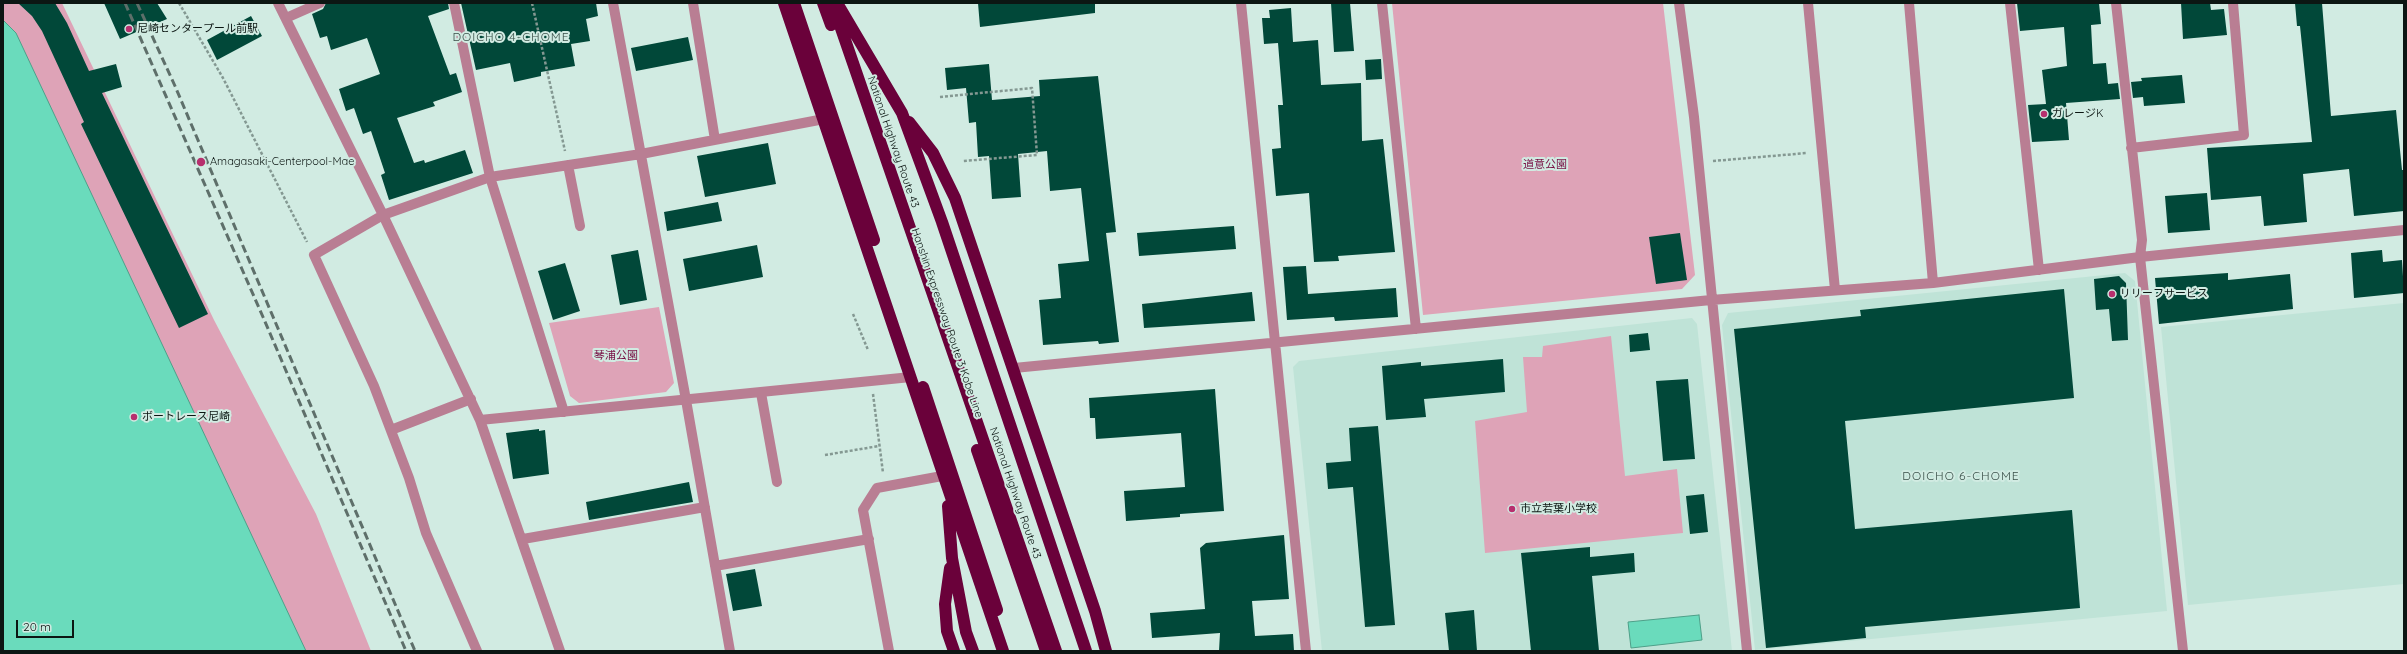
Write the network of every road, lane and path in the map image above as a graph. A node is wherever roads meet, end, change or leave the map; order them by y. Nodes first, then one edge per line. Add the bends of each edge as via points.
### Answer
1 (179, 3) edge
2 (278, 3) edge
3 (320, 3) edge
4 (454, 3) edge
5 (532, 3) edge
6 (613, 3) edge
7 (693, 3) edge
8 (784, 3) edge
9 (794, 3) edge
10 (824, 3) edge
11 (832, 3) edge
12 (837, 3) edge
13 (1241, 3) edge
14 (1382, 3) edge
15 (1679, 3) edge
16 (1808, 3) edge
17 (1910, 3) edge
18 (2010, 3) edge
19 (2116, 3) edge
20 (2233, 3) edge
21 (286, 18) junction
22 (940, 97) dead end
23 (902, 113) junction
24 (824, 119) junction
25 (715, 140) junction
26 (2131, 148) junction
27 (1822, 152) junction
28 (641, 154) junction
29 (963, 161) dead end
30 (1698, 162) junction
31 (568, 165) junction
32 (490, 177) junction
33 (383, 214) junction
34 (580, 226) dead end
35 (2404, 230) edge
36 (314, 255) junction
37 (2140, 257) junction
38 (2039, 270) junction
39 (1933, 283) junction
40 (1835, 290) junction
41 (1711, 300) junction
42 (853, 314) dead end
43 (1416, 329) junction
44 (1274, 343) junction
45 (868, 350) dead end
46 (1014, 368) junction
47 (911, 377) junction
48 (871, 382) junction
49 (761, 393) junction
50 (471, 399) junction
51 (686, 400) junction
52 (564, 412) junction
53 (480, 420) junction
54 (391, 430) junction
55 (879, 446) junction
56 (825, 455) dead end
57 (942, 476) junction
58 (777, 482) dead end
59 (884, 487) junction
60 (948, 491) junction
61 (705, 507) junction
62 (523, 539) junction
63 (869, 539) junction
64 (952, 558) junction
65 (715, 566) junction
66 (477, 651) edge
67 (560, 651) edge
68 (730, 651) edge
69 (889, 651) edge
70 (954, 651) edge
71 (972, 651) edge
72 (1003, 651) edge
73 (1011, 651) edge
74 (1046, 651) edge
75 (1056, 651) edge
76 (1086, 651) edge
77 (1106, 651) edge
78 (1306, 651) edge
79 (1747, 651) edge
80 (2183, 651) edge

1 - 36 path via 223,78
2 - 21 street
3 - 21 street
4 - 32 street
5 - 31 path
6 - 28 street
7 - 25 street
8 - 24 highway
9 - 73 highway
10 - 74 highway, Hanshin Expressway Route 3 Kobe Line
11 - 75 highway, National Highway Route 43
12 - 23 highway
13 - 44 street
14 - 43 street
15 - 30 street
16 - 27 street
17 - 39 street
18 - 38 street
19 - 26 street
20 - 26 street via 2244,135
21 - 33 street
22 - 29 path via 1032,88 1037,155
23 - 46 highway via 932,153 955,198
23 - 76 highway via 942,222
24 - 25 street
24 - 47 highway
25 - 28 street
26 - 37 street via 2142,240
27 - 30 path
27 - 40 street
28 - 31 street
28 - 51 street
30 - 41 street
31 - 32 street
31 - 34 street
32 - 33 street
32 - 52 street
33 - 36 street
33 - 50 street
35 - 37 street
36 - 54 street via 374,386
37 - 38 street
37 - 80 street
38 - 39 street
39 - 40 street
40 - 41 street
41 - 43 street
41 - 79 street
42 - 45 path
43 - 44 street
44 - 46 street
44 - 78 street
46 - 77 highway
47 - 48 street
47 - 57 highway
48 - 49 street
48 - 55 path
49 - 51 street
49 - 58 street
50 - 53 street
50 - 54 street
51 - 52 street
51 - 61 street
52 - 53 street
53 - 62 street
54 - 66 street via 426,533
55 - 56 path
55 - 59 path
57 - 59 street
57 - 60 highway
59 - 63 street via 877,488 863,510
60 - 64 highway
60 - 72 highway
61 - 62 street
61 - 65 street
62 - 67 street
63 - 65 street
63 - 69 street
64 - 70 highway via 945,604 947,631
64 - 71 highway
65 - 68 street

